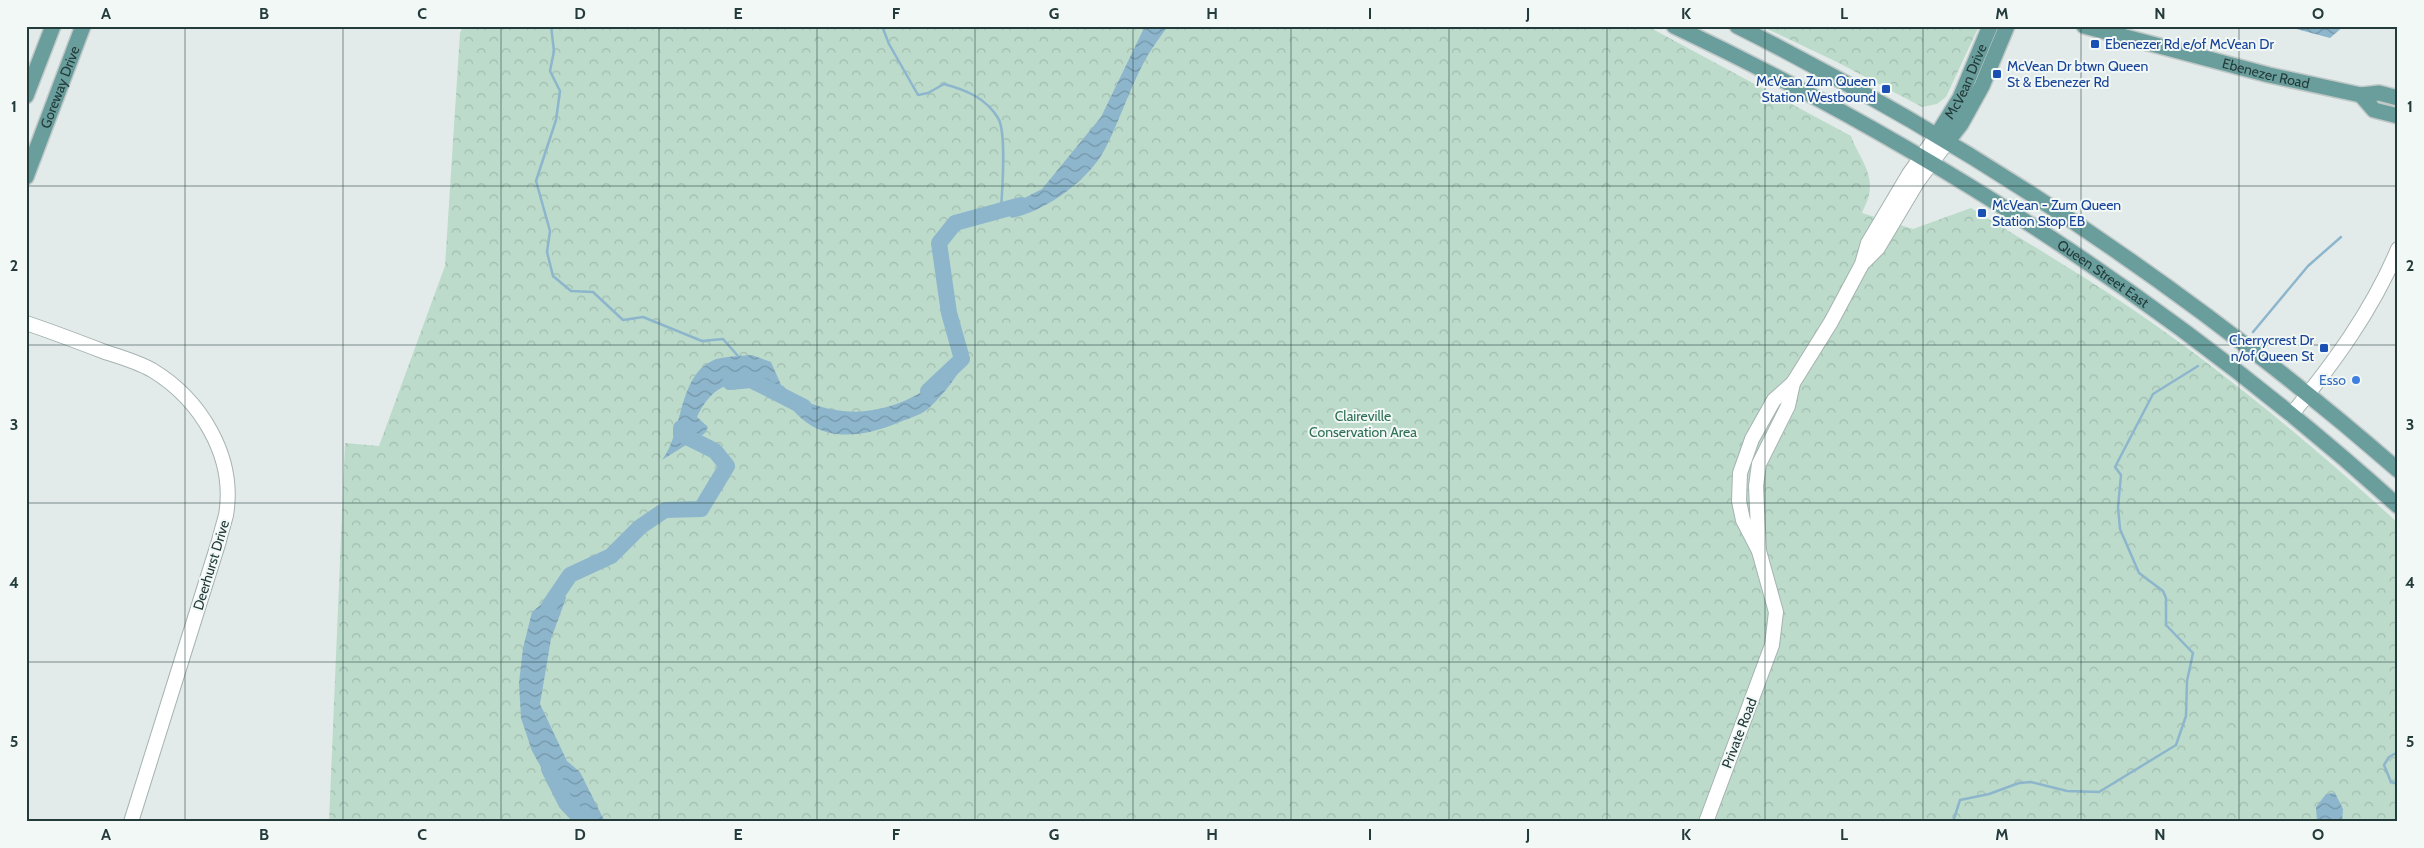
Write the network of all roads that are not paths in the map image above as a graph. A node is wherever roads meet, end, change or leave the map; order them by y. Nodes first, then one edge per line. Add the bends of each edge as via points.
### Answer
1 (53, 26) edge
2 (83, 26) edge
3 (1674, 26) edge
4 (1737, 26) edge
5 (1990, 26) edge
6 (2007, 26) edge
7 (2084, 26) edge
8 (2361, 95) junction
9 (26, 96) edge
10 (2398, 98) edge
11 (2398, 116) edge
12 (1942, 138) junction
13 (1926, 161) junction
14 (26, 177) edge
15 (2398, 249) edge
16 (26, 323) edge
17 (2308, 394) junction
18 (2291, 415) junction
19 (2398, 470) edge
20 (2398, 506) edge
21 (131, 822) edge
22 (1706, 822) edge

1 - 9 main road, Goreway Drive
2 - 14 main road, Goreway Drive
3 - 13 main road, Queen Street East via 1803,91
4 - 12 main road, Queen Street East
5 - 12 main road, McVean Drive
6 - 12 main road, McVean Drive via 1982,86 1961,124
7 - 8 main road, Ebenezer Road via 2269,75
8 - 10 main road, Ebenezer Road via 2379,93
8 - 11 main road, Ebenezer Road via 2374,110
12 - 13 street, Private Road
12 - 17 main road, Queen Street East via 2048,203 2155,277
13 - 18 main road, Queen Street East via 2121,287
13 - 22 street, Private Road via 1868,243 1862,264 1831,322 1793,383 1774,400 1752,439 1740,474 1739,501 1759,551 1776,612 1772,644
15 - 17 street via 2349,341
16 - 21 street, Deerhurst Drive via 126,359 167,381 190,401 209,428 220,453 227,485 226,514 219,541
17 - 18 street
17 - 19 main road
18 - 20 main road, Queen Street East

